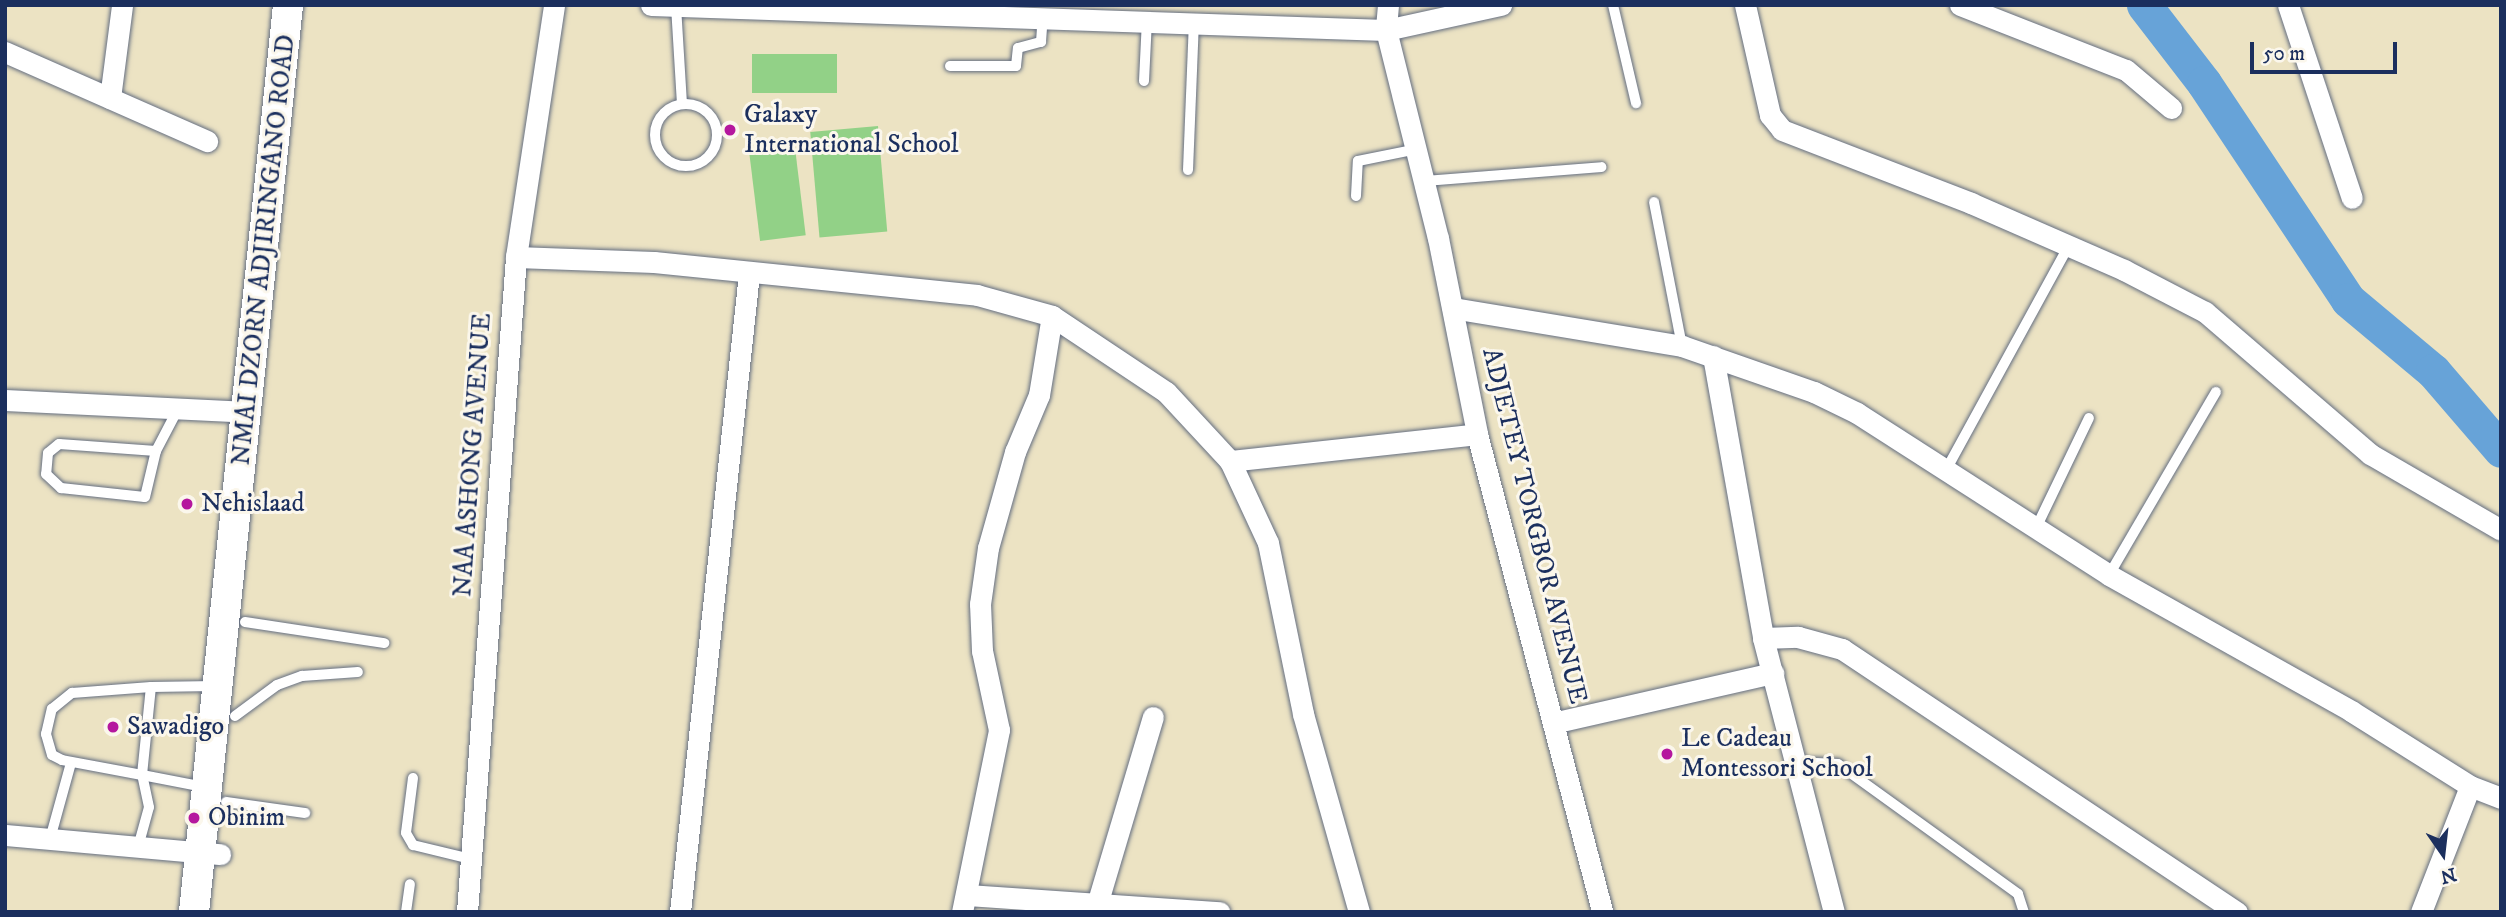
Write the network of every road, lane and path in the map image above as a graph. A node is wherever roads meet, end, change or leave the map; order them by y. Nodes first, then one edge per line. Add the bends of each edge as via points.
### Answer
1 (122, 5) edge
2 (288, 5) edge
3 (309, 5) edge
4 (554, 5) edge
5 (651, 5) edge
6 (1388, 5) edge
7 (1501, 5) edge
8 (1613, 5) edge
9 (1745, 5) edge
10 (1960, 5) edge
11 (2288, 5) edge
12 (676, 6) edge
13 (822, 8) edge
14 (1043, 10) edge
15 (1256, 15) edge
16 (1147, 20) junction
17 (1194, 22) junction
18 (1386, 30) junction
19 (5, 52) edge
20 (950, 66) dead end
21 (1144, 81) dead end
22 (110, 98) junction
23 (1636, 103) dead end
24 (682, 104) junction
25 (2171, 108) dead end
26 (207, 141) dead end
27 (1417, 149) junction
28 (1601, 167) dead end
29 (1188, 170) dead end
30 (1424, 181) junction
31 (1356, 196) dead end
32 (2352, 198) dead end
33 (1654, 202) dead end
34 (2069, 246) junction
35 (516, 257) junction
36 (749, 274) junction
37 (1454, 308) junction
38 (1052, 316) junction
39 (1682, 346) junction
40 (1713, 356) junction
41 (2216, 392) dead end
42 (5, 400) edge
43 (178, 409) junction
44 (248, 412) junction
45 (2089, 418) dead end
46 (1477, 434) junction
47 (156, 451) junction
48 (1230, 461) junction
49 (1946, 470) junction
50 (2036, 527) junction
51 (2501, 530) edge
52 (2109, 575) junction
53 (245, 622) junction
54 (1763, 638) junction
55 (384, 643) dead end
56 (358, 672) dead end
57 (1773, 673) junction
58 (218, 686) junction
59 (152, 688) junction
60 (235, 716) junction
61 (1153, 718) dead end
62 (1553, 723) junction
63 (1796, 762) junction
64 (71, 763) junction
65 (142, 775) junction
66 (414, 778) dead end
67 (2470, 786) junction
68 (216, 795) junction
69 (2501, 798) edge
70 (305, 813) dead end
71 (5, 835) edge
72 (50, 839) junction
73 (138, 846) junction
74 (210, 853) junction
75 (471, 859) junction
76 (410, 884) dead end
77 (1098, 901) junction
78 (965, 904) edge
79 (194, 912) edge
80 (214, 912) edge
81 (407, 912) edge
82 (467, 912) edge
83 (680, 912) edge
84 (1219, 912) edge
85 (1359, 912) edge
86 (1602, 912) edge
87 (1834, 912) edge
88 (2024, 912) edge
89 (2237, 912) edge
90 (2421, 912) edge

1 - 22 street
2 - 44 main road, NMAI DZORN ADJIRINGANO ROAD
3 - 53 main road, NMAI DZORN ADJIRINGANO ROAD
4 - 35 street, NAA ASHONG AVENUE
5 - 12 street
6 - 18 street, ADJETEY TORGBOR AVENUE
7 - 18 street
8 - 23 lane
9 - 34 street via 1774,124
10 - 25 street via 2126,70
11 - 32 street
12 - 13 street
12 - 24 lane
13 - 14 street
14 - 16 street
14 - 20 lane via 1041,42 1018,48 1016,66
15 - 17 street
15 - 18 street
16 - 17 street
16 - 21 lane
17 - 29 lane
18 - 27 street, ADJETEY TORGBOR AVENUE
19 - 22 street
22 - 26 street
24 - 24 lane via 664,112 655,139 672,163 691,166 708,157 718,130 701,107
27 - 30 street, ADJETEY TORGBOR AVENUE
27 - 31 lane via 1358,161
28 - 30 lane
30 - 37 street, ADJETEY TORGBOR AVENUE
33 - 39 lane
34 - 49 lane
34 - 51 street via 2205,312 2370,454
35 - 36 street via 654,262
35 - 75 street, NAA ASHONG AVENUE
36 - 38 street via 977,295
36 - 83 street
37 - 39 street
37 - 46 street, ADJETEY TORGBOR AVENUE
38 - 48 street via 1166,392
38 - 78 street via 1039,395 1016,452 985,570 980,604 982,651 999,730
39 - 40 street
40 - 49 street via 1814,392 1857,413
40 - 54 street
41 - 52 lane
42 - 43 street
43 - 44 street
43 - 47 lane
44 - 58 main road, NMAI DZORN ADJIRINGANO ROAD
45 - 50 lane
46 - 48 street
46 - 62 street, ADJETEY TORGBOR AVENUE
47 - 47 lane via 148,493 138,499 61,488 46,474 48,453 59,444
48 - 85 street via 1268,543 1303,714
49 - 50 street
50 - 52 street
52 - 67 street via 2351,711
53 - 55 lane
53 - 60 main road, NMAI DZORN ADJIRINGANO ROAD
54 - 57 street
54 - 89 street via 1798,637 1842,649
56 - 60 lane via 302,676 277,685
57 - 62 street
57 - 63 street
58 - 59 lane
58 - 68 main road, NMAI DZORN ADJIRINGANO ROAD
59 - 64 lane via 82,691 60,700 52,709 48,747 52,755
59 - 65 lane
60 - 68 main road, NMAI DZORN ADJIRINGANO ROAD
61 - 77 street
62 - 86 street, ADJETEY TORGBOR AVENUE
63 - 87 street
63 - 88 lane via 1838,764 2018,894
64 - 65 lane
64 - 72 lane
65 - 68 lane
65 - 73 lane via 149,807
66 - 75 lane via 406,833 413,845
67 - 69 street
67 - 90 street
68 - 70 lane
68 - 74 main road, NMAI DZORN ADJIRINGANO ROAD
71 - 72 street
72 - 73 street
73 - 74 street
74 - 79 main road, NMAI DZORN ADJIRINGANO ROAD
74 - 80 main road, NMAI DZORN ADJIRINGANO ROAD
75 - 82 street, NAA ASHONG AVENUE
76 - 81 lane
77 - 78 street
77 - 84 street

